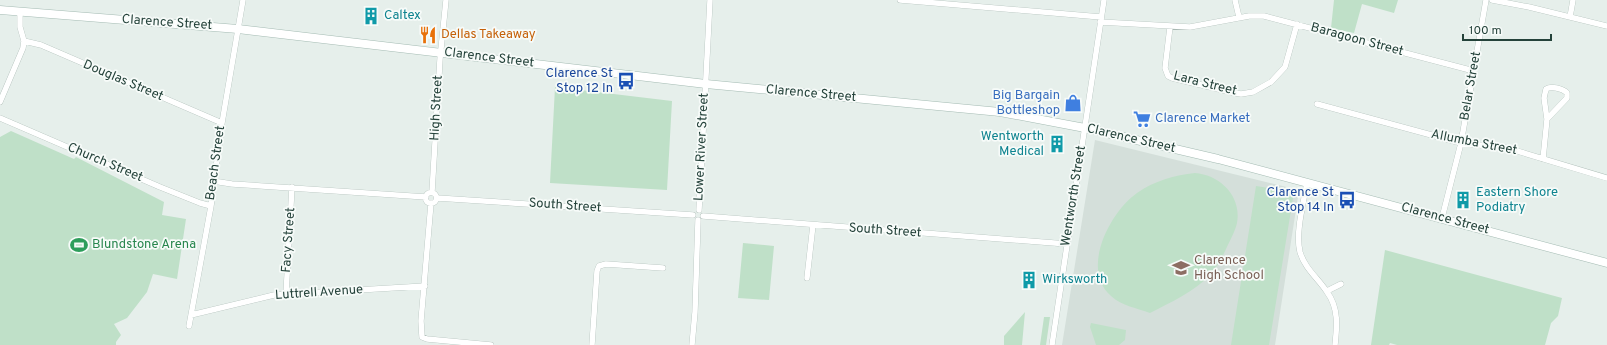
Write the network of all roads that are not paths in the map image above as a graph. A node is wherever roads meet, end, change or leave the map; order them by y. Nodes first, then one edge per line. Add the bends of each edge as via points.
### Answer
1 (244, 0) edge
2 (446, 0) edge
3 (710, 0) edge
4 (900, 0) edge
5 (1104, 0) edge
6 (1235, 0) edge
7 (1486, 0) edge
8 (1492, 0) edge
9 (1573, 0) edge
10 (0, 10) edge
11 (20, 12) junction
12 (1570, 17) junction
13 (1239, 18) junction
14 (1101, 20) junction
15 (1297, 24) junction
16 (1607, 26) edge
17 (1170, 27) junction
18 (238, 29) junction
19 (24, 41) junction
20 (441, 52) junction
21 (1474, 71) junction
22 (706, 84) junction
23 (0, 102) edge
24 (1317, 104) dead end
25 (0, 118) edge
26 (1547, 119) junction
27 (222, 123) junction
28 (1085, 128) junction
29 (1461, 143) junction
30 (1543, 159) junction
31 (1607, 178) edge
32 (213, 181) junction
33 (1307, 182) junction
34 (292, 187) junction
35 (432, 192) junction
36 (426, 197) junction
37 (437, 198) junction
38 (431, 203) junction
39 (211, 206) junction
40 (699, 210) junction
41 (693, 214) junction
42 (703, 216) junction
43 (1442, 218) junction
44 (698, 220) junction
45 (813, 225) junction
46 (1067, 244) junction
47 (1607, 262) edge
48 (663, 268) dead end
49 (807, 278) dead end
50 (1341, 284) dead end
51 (425, 286) junction
52 (1327, 291) junction
53 (286, 294) junction
54 (191, 316) junction
55 (189, 326) dead end
56 (491, 345) edge
57 (592, 345) edge
58 (692, 345) edge
59 (1052, 345) edge
60 (1335, 345) edge

1 - 18 street, Beach Street
2 - 20 street, High Street
3 - 22 street, Lower River Street
4 - 14 street, Baragoon Street
5 - 14 street, Wentworth Street
6 - 13 street
7 - 21 street, Belar Street
8 - 12 street
9 - 12 street
10 - 11 main road, Clarence Street
11 - 18 main road, Clarence Street
11 - 19 street via 20,27
12 - 16 street
13 - 15 street, Baragoon Street via 1264,16
13 - 17 street, Baragoon Street via 1197,26
14 - 17 street, Baragoon Street
14 - 28 street, Wentworth Street
15 - 17 street, Lara Street via 1285,68 1262,88 1241,94 1168,76 1165,68
15 - 21 street, Baragoon Street
18 - 20 main road, Clarence Street
18 - 27 street, Beach Street
19 - 23 street via 21,55
19 - 27 street, Douglas Street via 41,45
20 - 22 main road, Clarence Street
20 - 35 street, High Street
21 - 29 street, Belar Street
22 - 28 main road, Clarence Street via 976,109
22 - 40 street, Lower River Street
24 - 29 street, Allumba Street
25 - 39 street, Church Street
26 - 26 street via 1544,98 1546,89 1551,87 1565,91 1566,98
26 - 30 street
27 - 32 street, Beach Street
28 - 33 main road, Clarence Street
28 - 46 street, Wentworth Street
29 - 30 street, Allumba Street via 1508,148
29 - 43 street, Belar Street
30 - 31 street, Allumba Street
32 - 34 street
32 - 39 street, Beach Street
33 - 43 main road, Clarence Street
33 - 52 street via 1299,232 1300,250 1308,269
34 - 36 street
34 - 53 street, Facy Street
35 - 36 street
35 - 37 street
36 - 38 street
37 - 38 street
37 - 41 street, South Street
38 - 51 street
39 - 54 street, Beach Street
40 - 41 street
40 - 42 street
41 - 44 street
42 - 44 street
42 - 45 street, South Street
43 - 47 main road, Clarence Street
44 - 58 street, Lower River Street
45 - 46 street, South Street
45 - 49 street
46 - 59 street, Wentworth Street
48 - 57 street via 606,264 599,266
50 - 52 street
51 - 53 street, Luttrell Avenue
51 - 56 street via 420,331 423,338
52 - 60 street via 1335,310
53 - 54 street, Luttrell Avenue
54 - 55 street, Beach Street

